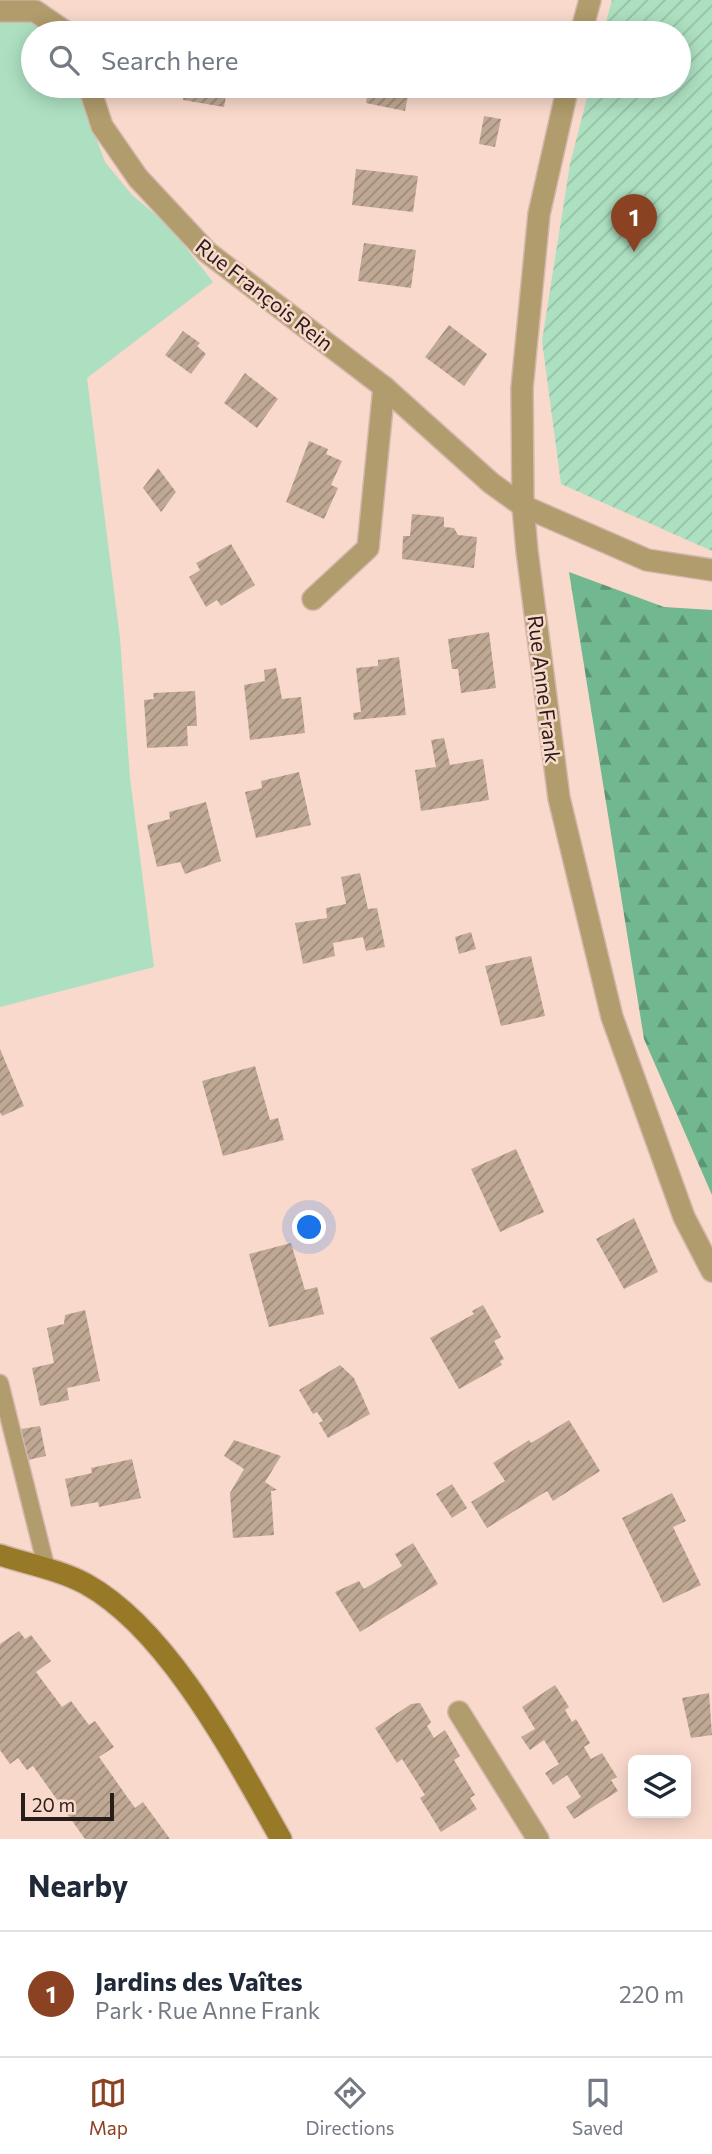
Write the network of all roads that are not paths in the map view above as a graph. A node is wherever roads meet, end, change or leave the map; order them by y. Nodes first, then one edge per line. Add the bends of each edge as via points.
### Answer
1 (590, 0) edge
2 (0, 11) edge
3 (50, 21) edge
4 (584, 21) edge
5 (93, 98) edge
6 (565, 98) edge
7 (384, 387) junction
8 (523, 506) junction
9 (712, 570) edge
10 (313, 599) dead end
11 (712, 1272) edge
12 (0, 1383) edge
13 (0, 1555) edge
14 (47, 1570) junction
15 (459, 1712) dead end
16 (281, 1839) edge
17 (538, 1839) edge

1 - 4 street
2 - 3 street via 35,11
5 - 7 street, Rue François Rein via 103,126 138,178 206,253
6 - 8 street, Rue Anne Frank via 539,214 522,388
7 - 8 street, Rue François Rein
7 - 10 street via 368,548
8 - 9 street, Rue François Rein via 647,559
8 - 11 street, Rue Anne Frank via 559,798 612,1017 684,1217
12 - 14 lane
13 - 14 street
14 - 16 street via 85,1584 123,1611 163,1654 223,1738
15 - 17 street

